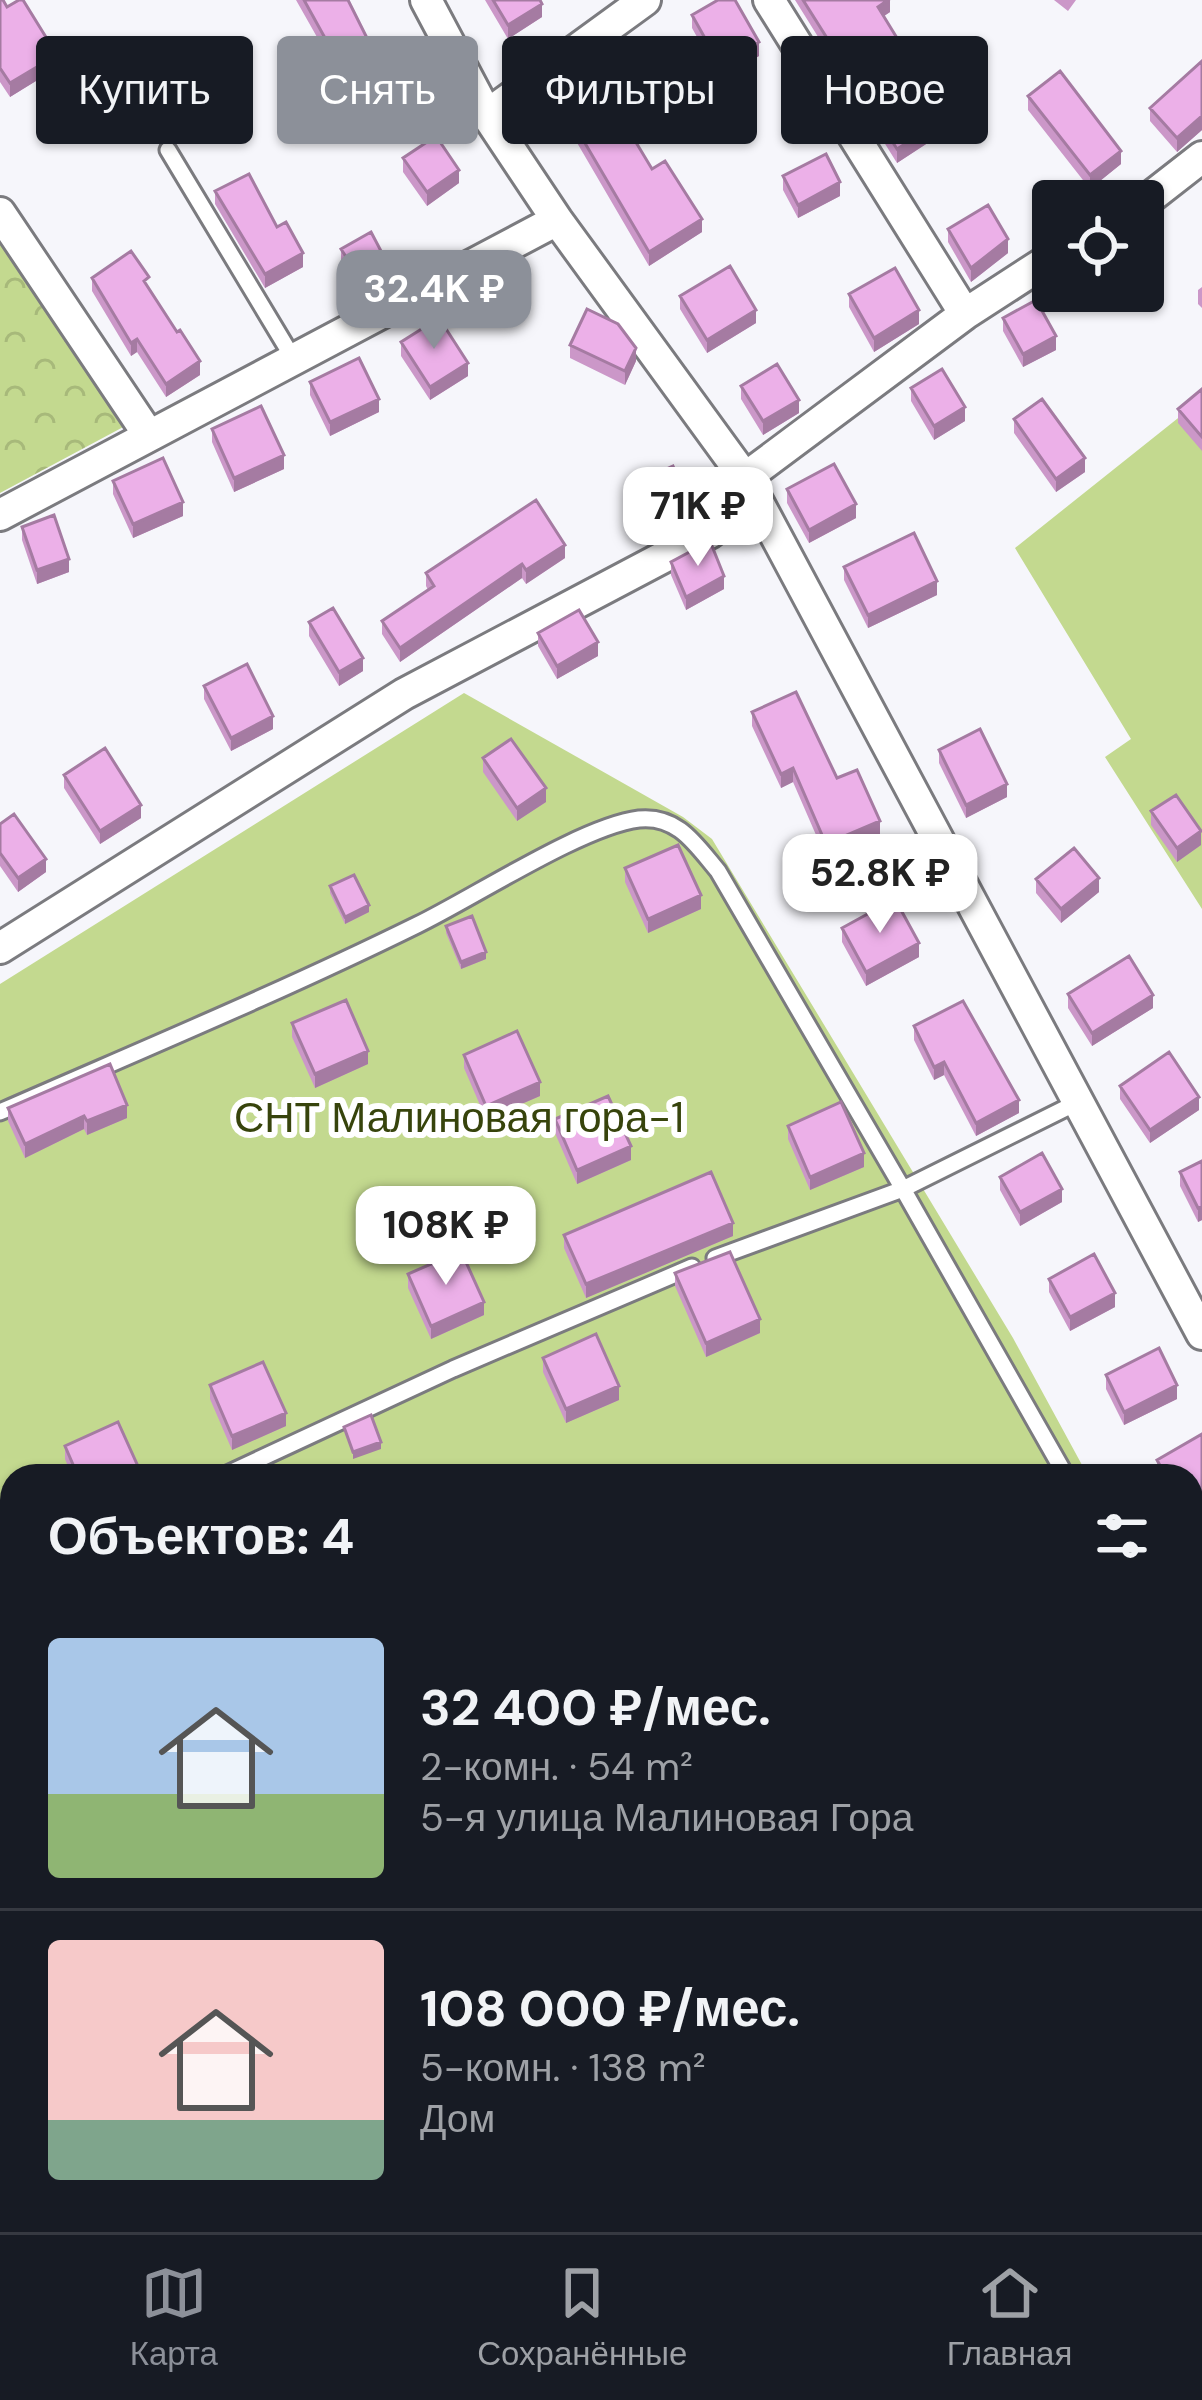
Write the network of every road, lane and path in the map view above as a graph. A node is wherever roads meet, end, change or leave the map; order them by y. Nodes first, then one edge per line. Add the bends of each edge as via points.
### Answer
1 (426, 0) edge
2 (645, 0) edge
3 (769, 0) edge
4 (487, 115) junction
5 (168, 150) dead end
6 (1202, 157) edge
7 (1164, 187) edge
8 (0, 213) edge
9 (557, 220) junction
10 (1032, 270) edge
11 (964, 314) junction
12 (293, 358) junction
13 (148, 434) junction
14 (745, 478) junction
15 (0, 514) edge
16 (0, 948) edge
17 (1078, 1102) junction
18 (0, 1112) edge
19 (904, 1189) junction
20 (1202, 1334) edge
21 (249, 1464) edge
22 (1059, 1464) edge

1 - 4 street
2 - 4 street
3 - 11 street
4 - 9 street
5 - 12 lane
6 - 7 street
8 - 13 street
9 - 12 street
9 - 14 street
10 - 11 street
11 - 14 street
12 - 13 street
13 - 15 street
14 - 16 street via 711,532 404,694
14 - 17 street
17 - 19 lane
17 - 20 street
18 - 19 lane via 416,926 583,838 639,819 672,823 718,871
19 - 21 lane via 685,1269
19 - 22 lane

